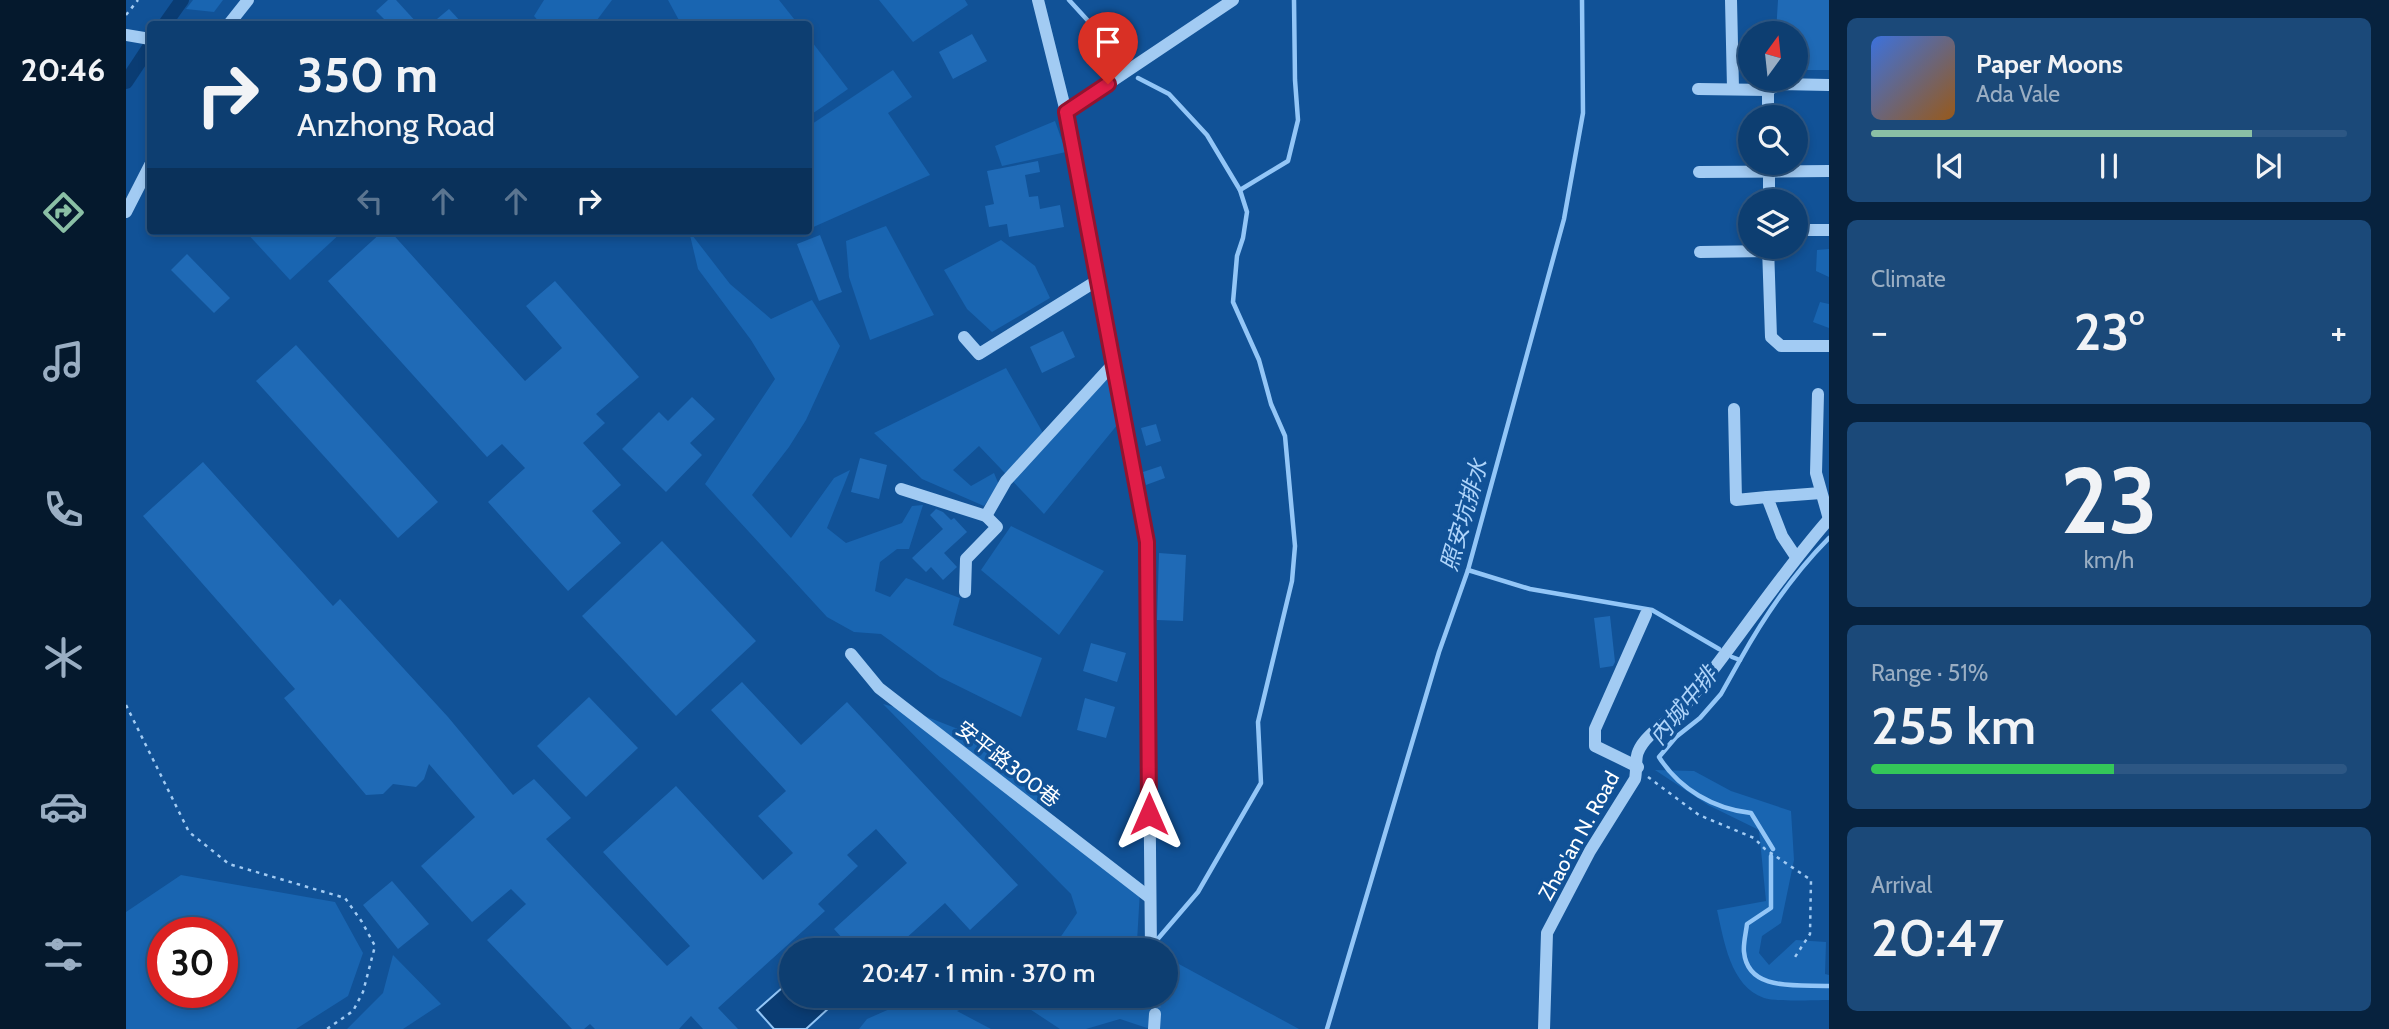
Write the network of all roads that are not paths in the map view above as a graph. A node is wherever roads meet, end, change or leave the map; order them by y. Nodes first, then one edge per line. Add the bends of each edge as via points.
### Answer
1 (248, 0) edge
2 (1038, 0) edge
3 (1233, 0) edge
4 (1731, 0) edge
5 (231, 21) edge
6 (126, 35) edge
7 (147, 38) edge
8 (1808, 85) edge
9 (1829, 85) edge
10 (1733, 88) junction
11 (1738, 88) edge
12 (1698, 89) dead end
13 (1066, 112) junction
14 (1738, 169) edge
15 (1808, 170) edge
16 (147, 171) edge
17 (1829, 171) edge
18 (1699, 172) dead end
19 (126, 212) edge
20 (1808, 230) edge
21 (1829, 230) edge
22 (1738, 250) edge
23 (1700, 252) dead end
24 (1768, 259) edge
25 (1098, 280) junction
26 (964, 337) dead end
27 (1829, 346) edge
28 (1114, 363) junction
29 (1818, 394) dead end
30 (1734, 409) dead end
31 (901, 488) dead end
32 (1821, 493) junction
33 (1767, 497) junction
34 (986, 516) junction
35 (1829, 519) edge
36 (1796, 557) junction
37 (965, 592) dead end
38 (1646, 614) dead end
39 (851, 654) dead end
40 (1638, 767) junction
41 (1149, 897) junction
42 (1151, 938) edge
43 (1155, 1014) tunnel mouth
44 (1154, 1029) edge
45 (1544, 1029) edge

1 - 5 street
2 - 13 street
3 - 13 street
4 - 10 street
6 - 7 street
8 - 9 street
10 - 11 street
10 - 12 street
13 - 25 street
14 - 18 street
15 - 17 street
16 - 19 street
20 - 21 street
22 - 23 street
24 - 27 street via 1771,337 1781,346
25 - 26 street via 979,354
25 - 28 street
28 - 34 street via 1006,481
28 - 41 street via 1147,542
29 - 32 street via 1816,473
30 - 33 street via 1736,500
31 - 34 street
32 - 33 street
32 - 35 street
33 - 36 street
34 - 37 street via 997,527 965,559
35 - 36 street, Zhao'an N. Road
36 - 40 street, Zhao'an N. Road via 1684,706 1649,736 1637,754
38 - 40 street via 1595,729 1595,746
39 - 41 street, 安平路300巷 via 879,688
40 - 45 street, Zhao'an N. Road via 1547,933
41 - 42 street
43 - 44 street

